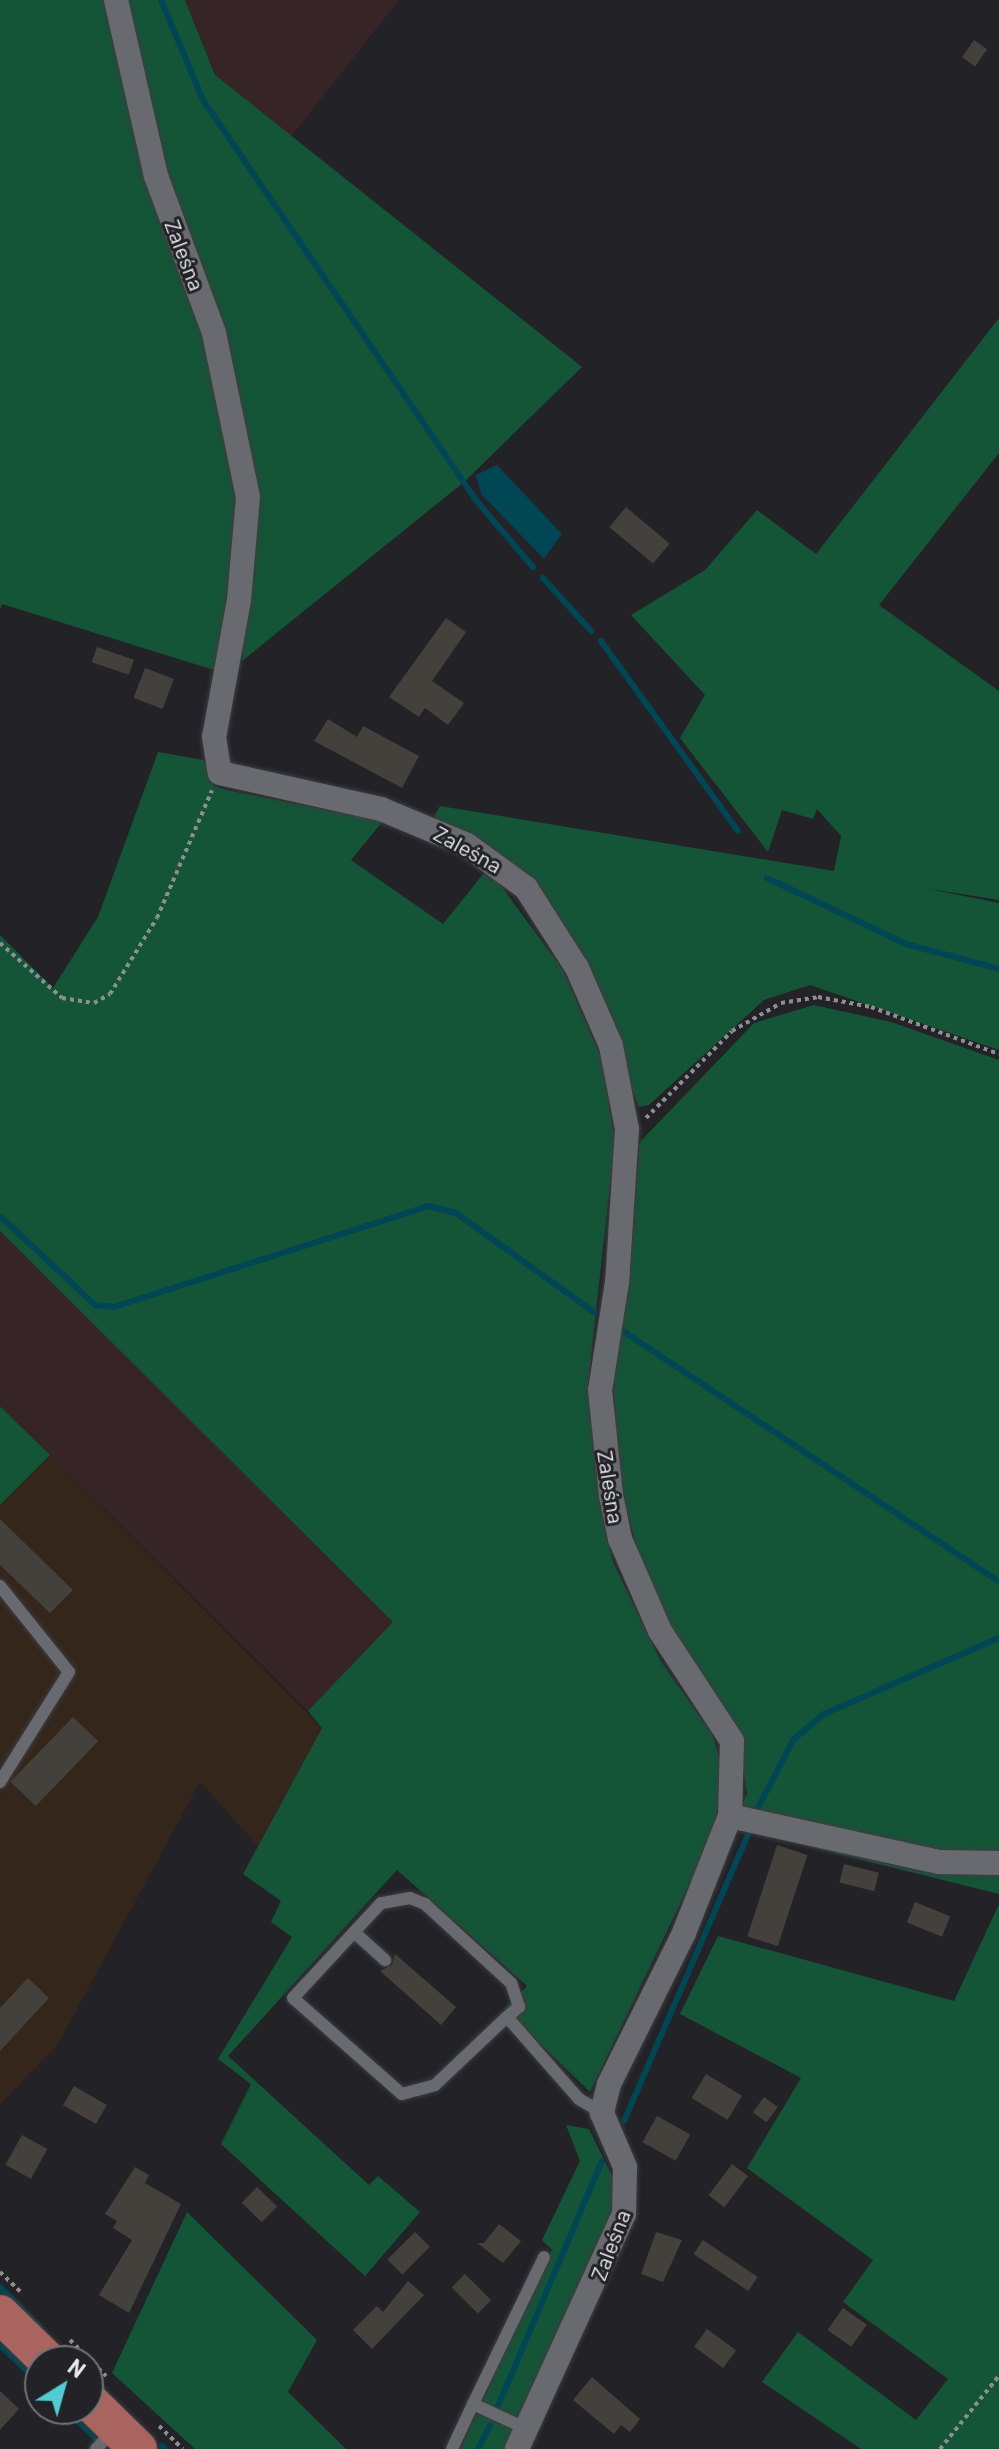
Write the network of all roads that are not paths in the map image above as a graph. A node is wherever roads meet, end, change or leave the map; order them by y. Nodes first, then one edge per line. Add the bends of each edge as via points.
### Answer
1 (116, 0) edge
2 (0, 1586) edge
3 (0, 1782) edge
4 (730, 1816) junction
5 (999, 1863) edge
6 (354, 1932) junction
7 (385, 1960) dead end
8 (507, 2017) junction
9 (602, 2113) junction
10 (544, 2257) dead end
11 (16, 2308) edge
12 (54, 2345) edge
13 (104, 2397) edge
14 (473, 2404) junction
15 (125, 2436) edge
16 (522, 2439) edge
17 (452, 2449) edge

1 - 4 street, Zaleśna via 156,176 218,345 248,497 239,600 214,737 220,773 381,809 502,866 526,888 577,968 611,1046 627,1129 617,1282 600,1390 611,1495 620,1539 660,1631 732,1741
2 - 3 lane via 69,1672
4 - 5 street via 939,1862
4 - 9 street, Zaleśna via 684,1933 609,2084
6 - 7 lane
6 - 8 lane via 381,1903 410,1898 425,1904 511,1983 519,2007
6 - 8 lane via 293,1998 402,2094 435,2085
8 - 9 lane via 579,2099
9 - 16 street, Zaleśna via 625,2167 624,2214
10 - 14 lane
11 - 12 main road
13 - 15 main road
14 - 16 lane
14 - 17 lane

